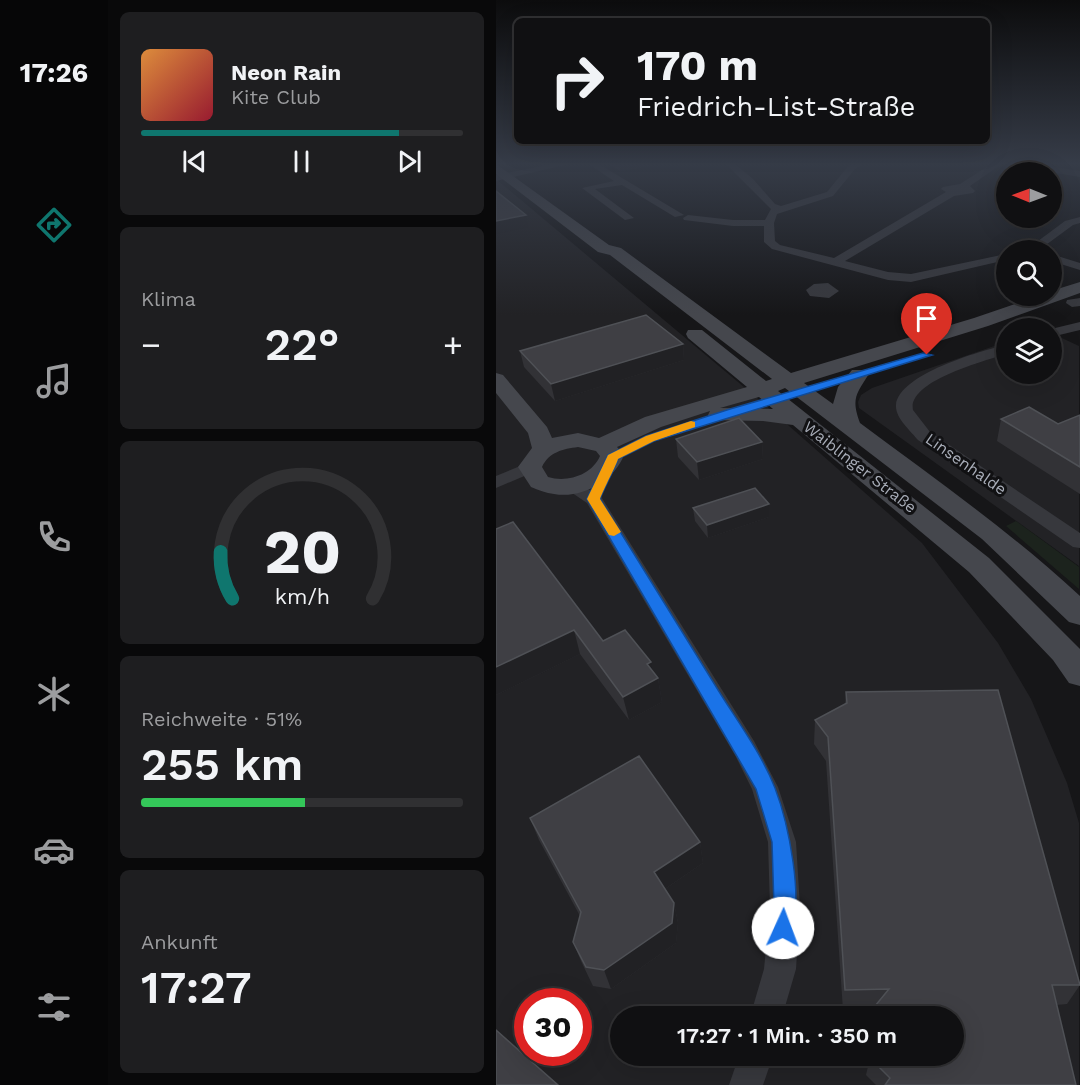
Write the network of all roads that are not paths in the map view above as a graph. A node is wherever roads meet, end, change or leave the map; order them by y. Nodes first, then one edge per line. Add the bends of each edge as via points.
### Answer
1 (554, 214) edge
2 (623, 214) edge
3 (678, 214) edge
4 (772, 214) edge
5 (925, 214) edge
6 (629, 218) dead end
7 (1080, 220) edge
8 (769, 223) junction
9 (1046, 240) edge
10 (604, 249) junction
11 (996, 259) edge
12 (1062, 261) edge
13 (842, 264) junction
14 (1080, 267) edge
15 (822, 286) dead end
16 (1078, 297) edge
17 (1034, 318) edge
18 (1080, 326) edge
19 (1062, 330) edge
20 (996, 334) edge
21 (996, 353) edge
22 (767, 366) junction
23 (834, 368) junction
24 (859, 374) junction
25 (496, 379) edge
26 (781, 390) junction
27 (719, 415) junction
28 (800, 420) junction
29 (850, 428) junction
30 (538, 457) junction
31 (606, 458) junction
32 (499, 482) edge
33 (571, 486) junction
34 (594, 499) junction
35 (1080, 542) edge
36 (1080, 614) edge
37 (1080, 674) edge
38 (769, 1006) edge
39 (752, 1066) edge
40 (745, 1085) edge

1 - 10 main road, Waiblinger Straße
2 - 6 street
3 - 8 street via 724,222
4 - 8 street
5 - 13 street via 898,234 875,239
7 - 9 street
8 - 13 street via 770,242 776,247
10 - 22 main road, Waiblinger Straße via 615,251
10 - 26 main road, Waiblinger Straße via 612,263
11 - 13 street via 911,278
12 - 14 street
13 - 15 street
16 - 17 main road
16 - 23 main road via 988,320
18 - 19 street
20 - 24 main road
21 - 35 street, Linsenhalde via 923,380 909,390 904,405 909,419 924,436
22 - 23 main road via 793,370
22 - 26 main road, Waiblinger Straße
23 - 26 main road
24 - 26 main road
24 - 29 main road via 844,395
25 - 30 main road
26 - 27 main road
26 - 28 main road, Waiblinger Straße
26 - 29 main road, Waiblinger Straße
26 - 31 main road via 654,422
27 - 28 main road via 763,414
27 - 31 main road via 650,438
28 - 37 main road, Waiblinger Straße via 979,565 1064,652
29 - 36 main road, Waiblinger Straße via 991,533
30 - 31 main road via 563,442 578,440
30 - 32 street
30 - 33 main road via 556,486
31 - 33 main road via 592,480
31 - 34 street
33 - 34 street
34 - 38 street via 765,787 782,842 785,907 780,969
39 - 40 street

